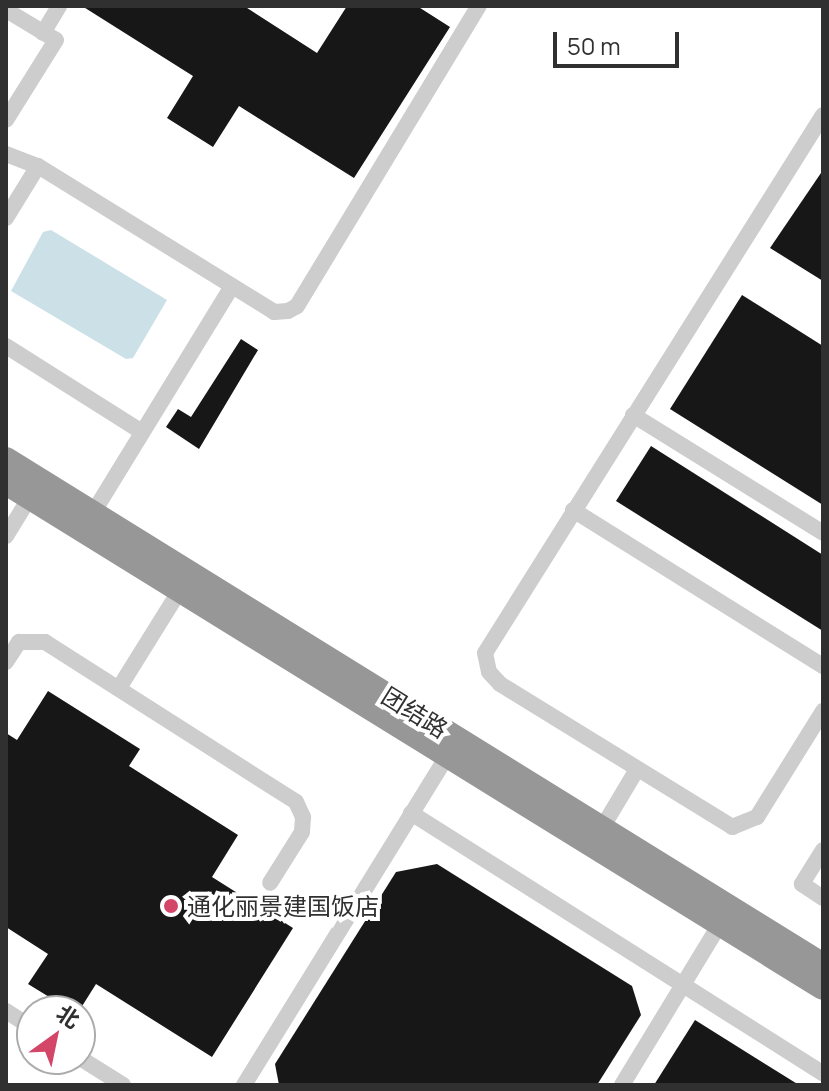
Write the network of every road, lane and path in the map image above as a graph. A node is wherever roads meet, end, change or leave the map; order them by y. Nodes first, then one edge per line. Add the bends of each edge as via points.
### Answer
1 (59, 6) edge
2 (479, 6) edge
3 (6, 10) edge
4 (43, 33) junction
5 (823, 115) edge
6 (6, 120) edge
7 (6, 154) edge
8 (38, 166) junction
9 (6, 218) edge
10 (232, 286) junction
11 (6, 346) edge
12 (633, 415) junction
13 (142, 432) junction
14 (6, 459) edge
15 (6, 483) edge
16 (30, 497) junction
17 (573, 510) junction
18 (93, 513) junction
19 (823, 533) edge
20 (6, 536) edge
21 (180, 590) junction
22 (6, 662) edge
23 (823, 666) edge
24 (119, 688) junction
25 (823, 711) edge
26 (447, 756) junction
27 (636, 771) junction
28 (411, 813) junction
29 (602, 828) junction
30 (823, 850) edge
31 (270, 883) dead end
32 (823, 898) edge
33 (720, 924) junction
34 (823, 965) edge
35 (683, 985) junction
36 (823, 988) edge
37 (96, 1068) edge
38 (823, 1073) edge
39 (123, 1085) edge
40 (244, 1085) edge
41 (622, 1085) edge

1 - 4 street
2 - 10 street via 297,306 274,312
3 - 4 street
4 - 6 street via 56,40
5 - 12 street
7 - 8 street
8 - 9 street
8 - 10 street
10 - 13 street
11 - 13 street
12 - 17 street
12 - 19 street
13 - 18 street
14 - 18 highway, 团结路
15 - 16 highway, 团结路
16 - 20 street
16 - 21 highway, 团结路
17 - 23 street
17 - 27 street via 486,646 486,665 500,684
18 - 29 highway, 团结路
21 - 24 street
21 - 26 highway, 团结路
22 - 24 street via 19,642 39,640
24 - 31 street via 296,802 302,832
25 - 27 street via 757,817 744,825 726,825
26 - 28 street
26 - 33 highway, 团结路
27 - 29 street
28 - 35 street
28 - 40 street
29 - 34 highway, 团结路
30 - 32 street via 802,884
33 - 35 street
33 - 36 highway, 团结路
35 - 38 street
35 - 41 street
37 - 39 street

